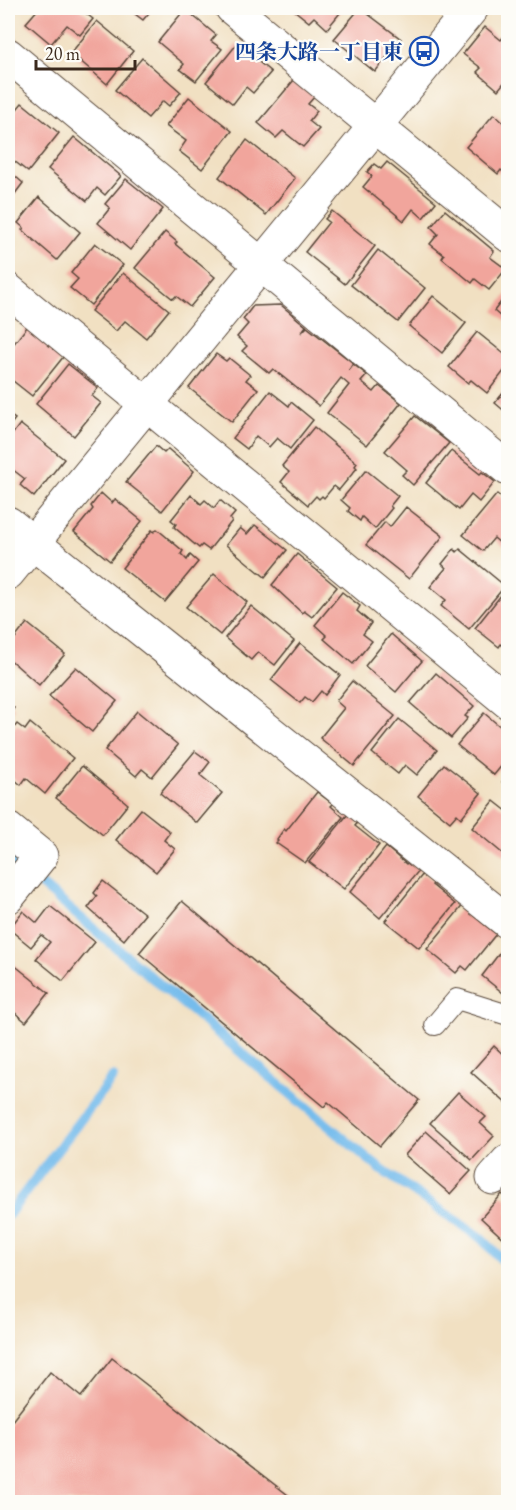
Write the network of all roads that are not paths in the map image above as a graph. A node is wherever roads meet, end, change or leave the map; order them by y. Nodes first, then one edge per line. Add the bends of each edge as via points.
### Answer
1 (232, 8) edge
2 (472, 8) edge
3 (8, 55) edge
4 (376, 126) junction
5 (508, 235) edge
6 (260, 264) junction
7 (8, 290) edge
8 (147, 404) junction
9 (508, 469) edge
10 (20, 532) edge
11 (8, 573) edge
12 (508, 702) edge
13 (8, 828) edge
14 (8, 897) edge
15 (508, 922) edge
16 (508, 1015) edge
17 (435, 1025) dead end

1 - 4 street
2 - 4 street
3 - 6 street
4 - 5 street
4 - 6 street
6 - 8 street
6 - 9 street
7 - 8 street
8 - 10 street
8 - 12 street
10 - 11 street
10 - 15 street
13 - 14 street via 40,856
16 - 17 lane via 457,999

